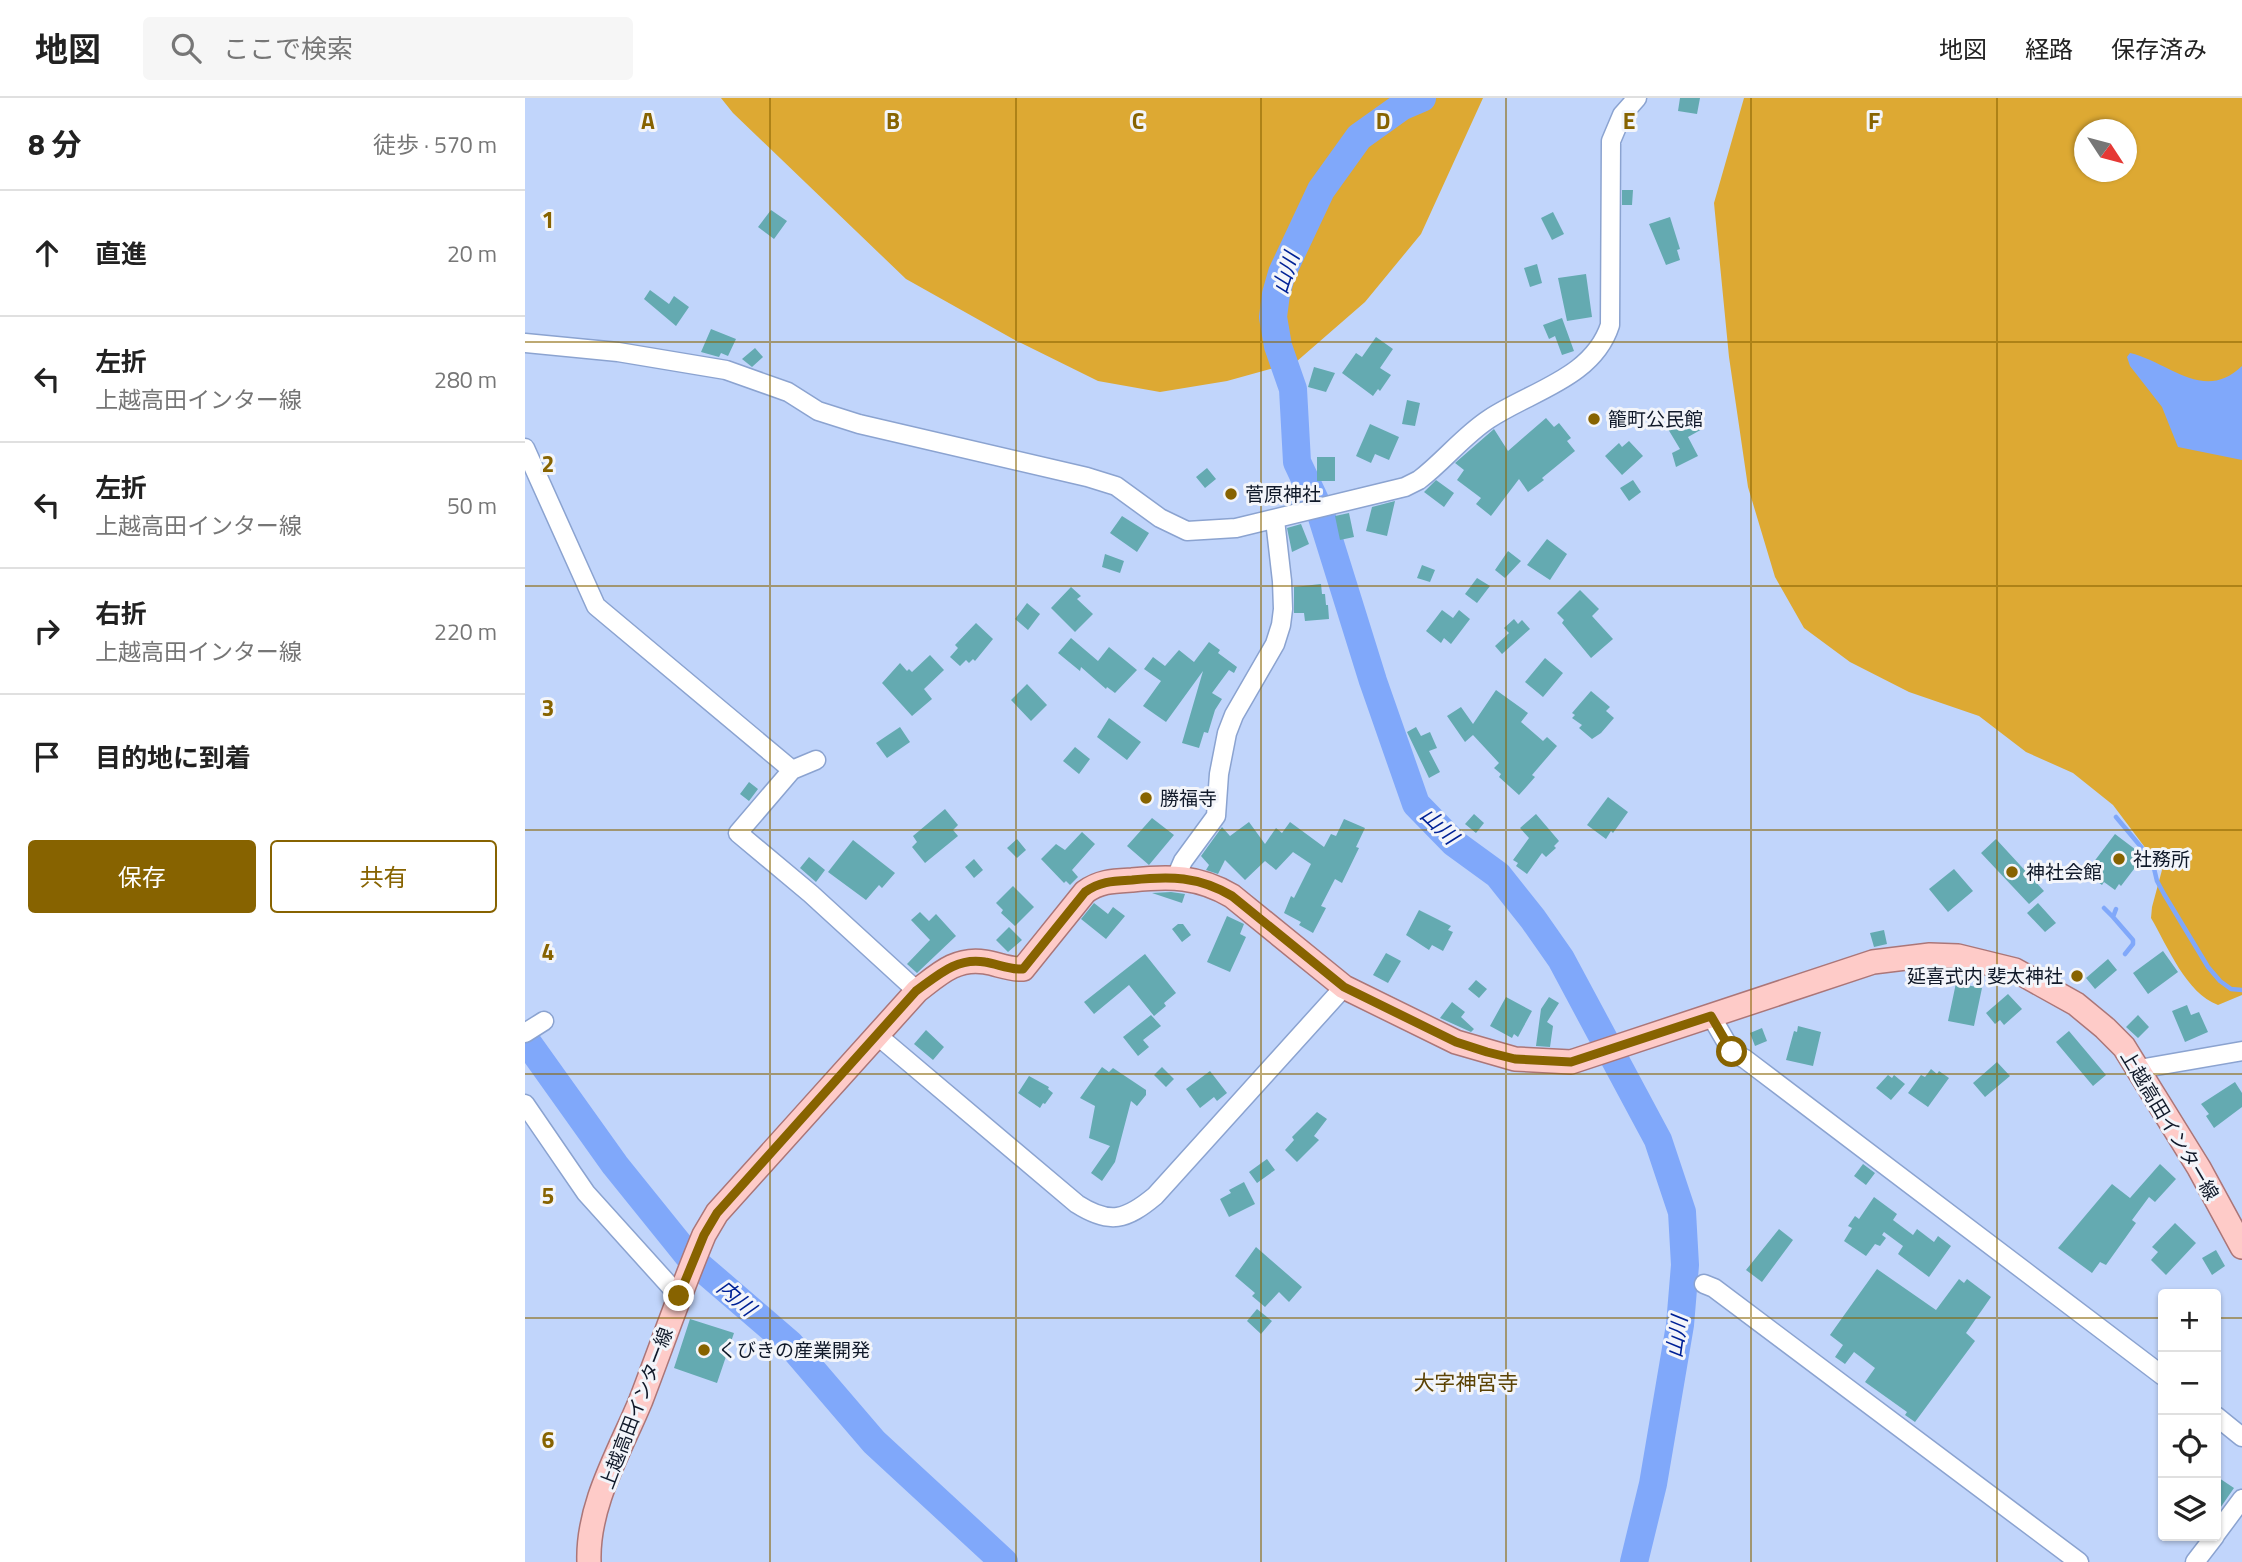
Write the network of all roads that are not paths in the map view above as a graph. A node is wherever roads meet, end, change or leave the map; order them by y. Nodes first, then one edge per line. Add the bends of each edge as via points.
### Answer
1 (1637, 98) edge
2 (525, 344) edge
3 (525, 448) edge
4 (1275, 520) junction
5 (815, 760) dead end
6 (792, 770) junction
7 (1176, 877) junction
8 (1344, 987) junction
9 (916, 991) junction
10 (1711, 1016) junction
11 (878, 1036) junction
12 (2242, 1051) edge
13 (2140, 1069) junction
14 (525, 1104) edge
15 (2242, 1247) edge
16 (1704, 1284) dead end
17 (679, 1296) junction
18 (2158, 1372) edge
19 (2221, 1420) edge
20 (2242, 1437) edge
21 (2242, 1499) edge
22 (2221, 1527) edge
23 (2211, 1541) edge
24 (589, 1562) edge
25 (2079, 1562) edge
26 (2195, 1562) edge

1 - 4 street via 1622,115 1611,141 1610,326 1598,351 1575,372 1489,419 1419,480
2 - 4 street via 618,352 726,370 859,424 1116,486 1187,531
3 - 6 street via 596,606
4 - 7 street via 1281,625 1227,733 1216,817 1183,860
5 - 6 street
6 - 9 street via 738,833
7 - 8 main road, 上越高田インター線 via 1216,886 1232,896
7 - 9 main road, 上越高田インター線 via 1095,885 1023,969 966,962 953,965
8 - 10 main road, 上越高田インター線 via 1456,1042 1515,1059 1550,1062 1571,1062
8 - 11 street via 1155,1196 1134,1213 1117,1218 1095,1215 1077,1204
9 - 11 main road, 上越高田インター線
10 - 13 main road, 上越高田インター線 via 1873,962 1958,956 2015,970 2076,1004 2124,1047
10 - 18 street via 1732,1052
11 - 17 main road, 上越高田インター線 via 717,1213
12 - 13 street
13 - 15 main road, 上越高田インター線
14 - 17 street via 586,1193
16 - 25 street
17 - 24 main road, 上越高田インター線 via 605,1481
19 - 20 street
21 - 22 street
23 - 26 street

